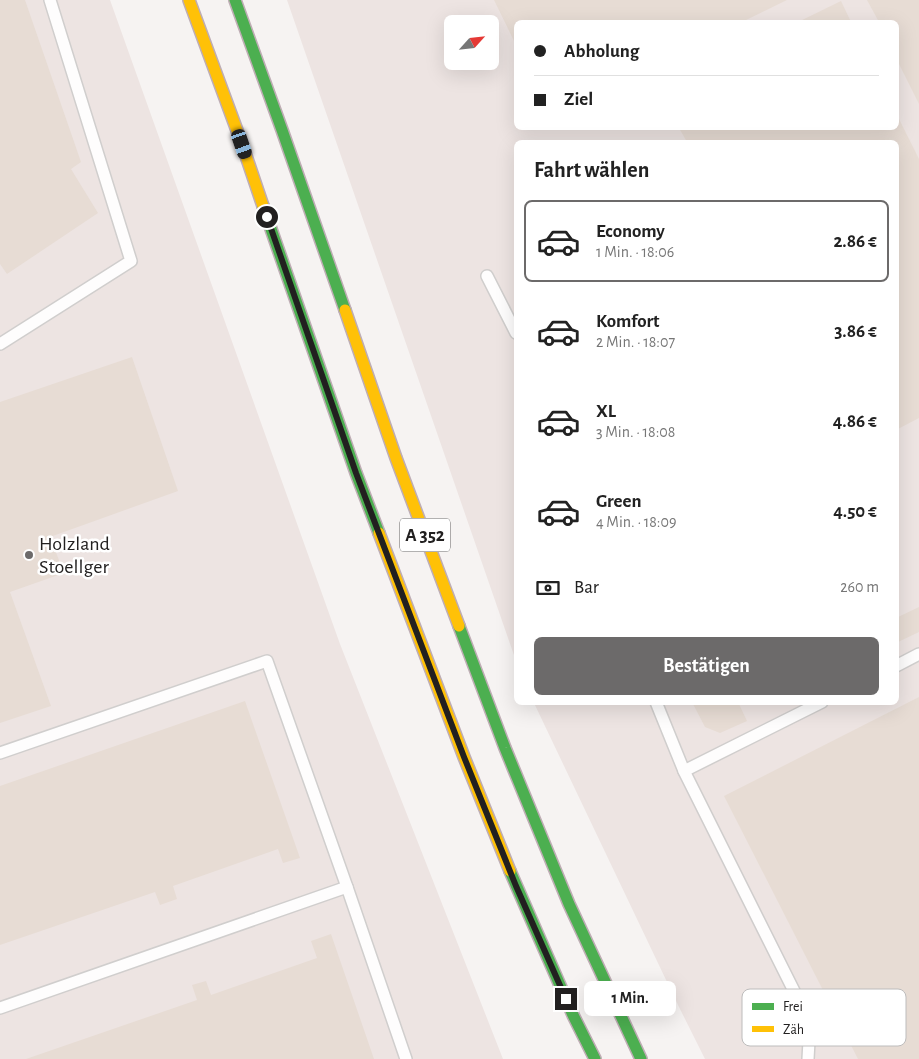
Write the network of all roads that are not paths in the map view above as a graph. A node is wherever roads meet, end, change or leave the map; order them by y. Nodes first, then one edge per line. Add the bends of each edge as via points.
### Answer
1 (50, 0) edge
2 (189, 0) edge
3 (235, 0) edge
4 (487, 276) dead end
5 (514, 329) edge
6 (0, 344) edge
7 (919, 654) edge
8 (899, 664) edge
9 (657, 705) edge
10 (816, 705) edge
11 (0, 753) edge
12 (684, 771) junction
13 (347, 887) junction
14 (793, 989) edge
15 (0, 1008) edge
16 (809, 1046) edge
17 (406, 1059) edge
18 (595, 1059) edge
19 (641, 1059) edge
20 (808, 1059) edge

1 - 6 lane via 131,261
2 - 18 highway, A 352 via 356,473 464,757 516,886
3 - 19 highway, A 352 via 396,458 504,748 569,904
4 - 5 lane
7 - 8 lane
9 - 12 lane
10 - 12 lane
11 - 13 lane via 267,661
12 - 14 lane
13 - 15 lane
13 - 17 lane
16 - 20 lane

